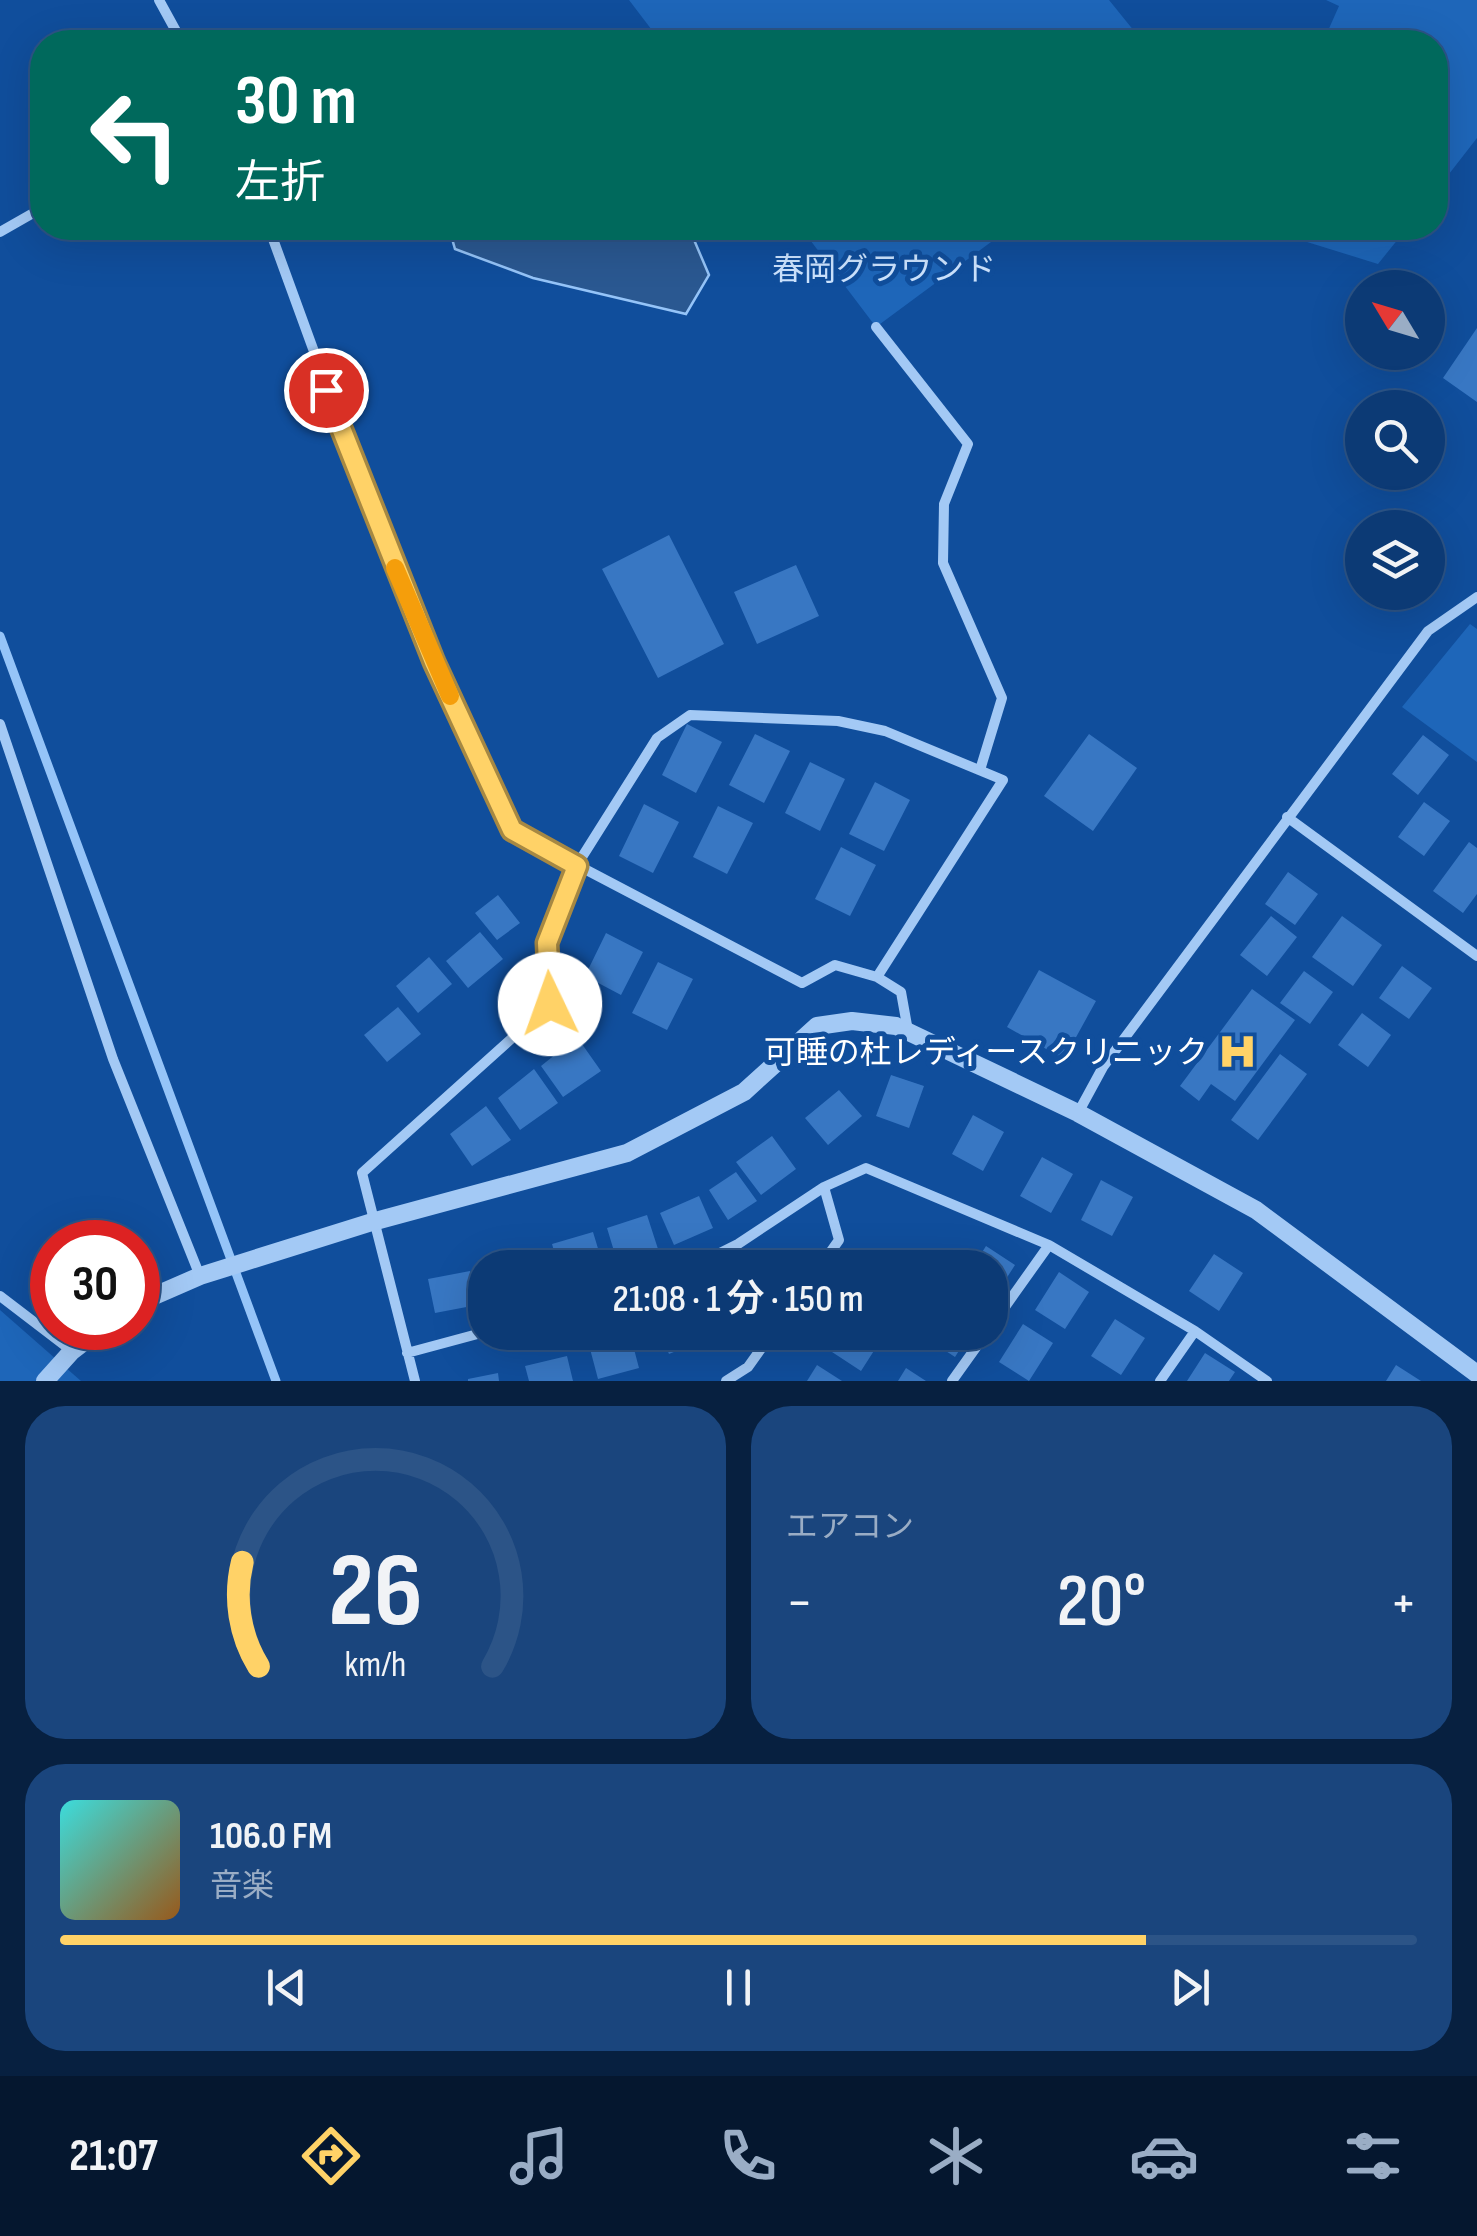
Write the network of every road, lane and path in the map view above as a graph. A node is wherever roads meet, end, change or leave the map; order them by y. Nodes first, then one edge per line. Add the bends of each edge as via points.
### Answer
1 (159, 0) edge
2 (175, 30) edge
3 (30, 215) edge
4 (0, 232) edge
5 (274, 240) edge
6 (876, 327) dead end
7 (1477, 597) edge
8 (0, 724) edge
9 (980, 770) junction
10 (1287, 817) junction
11 (577, 866) junction
12 (1476, 954) edge
13 (877, 977) junction
14 (908, 1032) junction
15 (1078, 1113) junction
16 (824, 1187) junction
17 (372, 1222) junction
18 (1049, 1245) junction
19 (726, 1250) edge
20 (832, 1250) edge
21 (207, 1274) junction
22 (160, 1294) edge
23 (0, 1296) edge
24 (1008, 1302) edge
25 (1196, 1331) junction
26 (468, 1337) edge
27 (74, 1350) edge
28 (760, 1350) edge
29 (974, 1350) edge
30 (71, 1352) junction
31 (407, 1354) junction
32 (1477, 1374) edge
33 (45, 1381) edge
34 (415, 1381) edge
35 (726, 1381) edge
36 (952, 1381) edge
37 (1160, 1381) edge
38 (1267, 1381) edge

1 - 2 street
3 - 4 street
5 - 11 street via 383,541 512,830
6 - 9 street via 968,444 944,504 943,563 1002,698
7 - 10 street via 1428,631
8 - 21 street via 113,1059
9 - 11 street via 885,731 838,721 690,716 657,738
9 - 13 street via 1004,780
10 - 12 street
10 - 15 street via 1103,1068
11 - 13 street via 802,983 836,966
11 - 17 street via 547,943 550,1004 362,1173
13 - 14 street via 901,992
14 - 15 street
14 - 17 street via 852,1022 818,1026 744,1092 626,1153
15 - 32 street via 1256,1210
16 - 18 street via 866,1168
16 - 19 street
16 - 20 street via 839,1240
17 - 21 street
17 - 31 street
18 - 24 street
18 - 25 street
21 - 22 street
23 - 30 street
25 - 37 street
25 - 38 street
26 - 31 street
27 - 30 street
28 - 35 street
29 - 36 street
30 - 33 street
31 - 34 street

